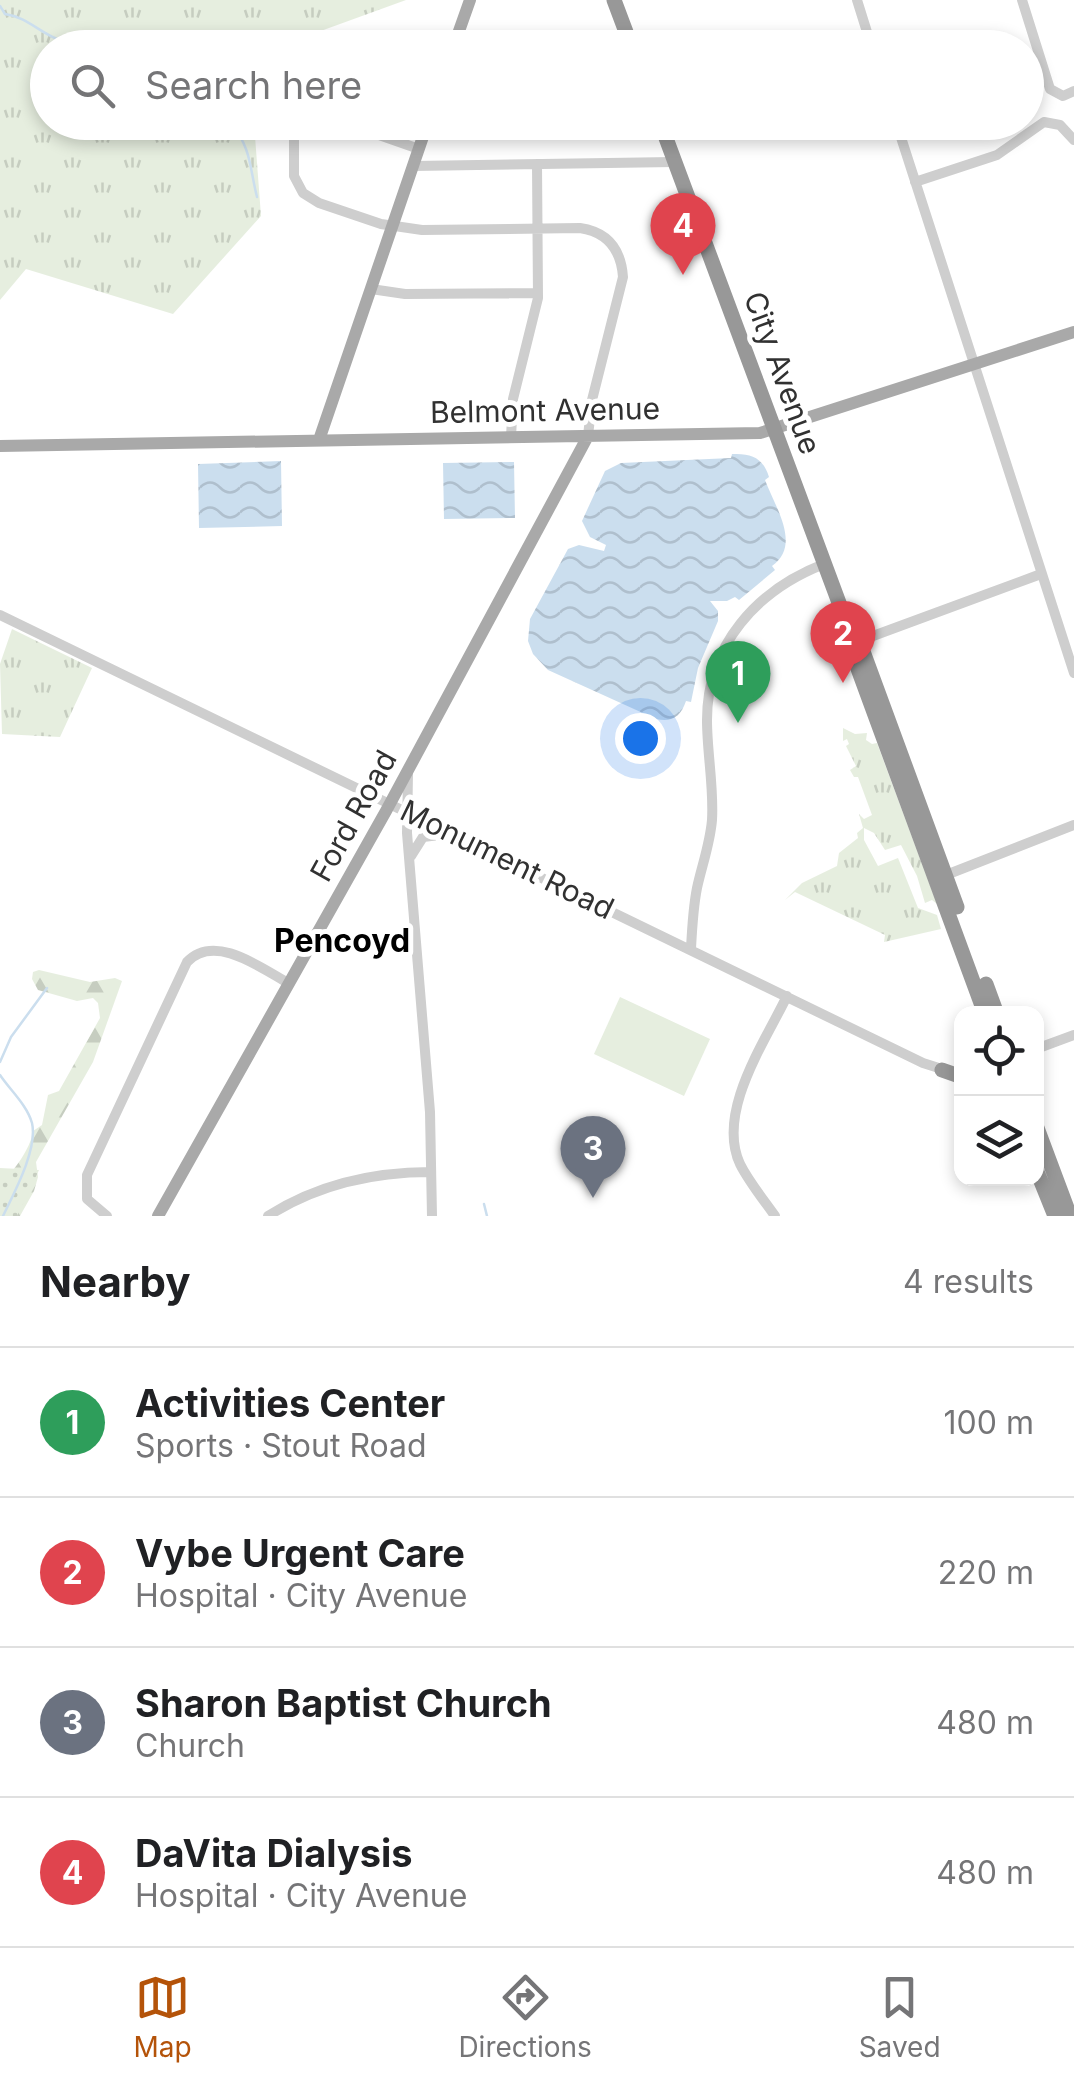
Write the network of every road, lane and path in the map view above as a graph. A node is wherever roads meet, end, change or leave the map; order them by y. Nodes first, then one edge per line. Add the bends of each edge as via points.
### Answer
1 (470, 0) edge
2 (614, 0) edge
3 (858, 0) edge
4 (1022, 0) edge
5 (459, 30) edge
6 (625, 30) edge
7 (867, 30) edge
8 (1031, 30) edge
9 (1044, 70) edge
10 (1074, 91) edge
11 (1044, 124) edge
12 (294, 140) edge
13 (393, 140) edge
14 (422, 140) edge
15 (666, 140) edge
16 (902, 140) edge
17 (1017, 140) edge
18 (1074, 140) edge
19 (419, 149) junction
20 (674, 162) junction
21 (536, 164) junction
22 (413, 166) junction
23 (915, 182) junction
24 (393, 225) junction
25 (538, 228) junction
26 (371, 289) junction
27 (538, 292) junction
28 (1074, 332) edge
29 (974, 364) junction
30 (774, 430) junction
31 (588, 436) junction
32 (511, 437) junction
33 (320, 440) junction
34 (0, 446) edge
35 (824, 564) junction
36 (1041, 574) junction
37 (0, 614) edge
38 (854, 643) junction
39 (1074, 674) edge
40 (885, 727) junction
41 (409, 767) junction
42 (390, 804) junction
43 (408, 813) junction
44 (1074, 825) edge
45 (452, 834) junction
46 (410, 862) junction
47 (946, 875) junction
48 (691, 950) junction
49 (288, 983) junction
50 (787, 996) junction
51 (982, 1006) edge
52 (994, 1006) edge
53 (1074, 1035) edge
54 (1044, 1046) edge
55 (942, 1070) joint
56 (954, 1073) edge
57 (1044, 1146) edge
58 (431, 1172) junction
59 (1043, 1186) edge
60 (107, 1216) edge
61 (158, 1216) edge
62 (268, 1216) edge
63 (432, 1216) edge
64 (775, 1216) edge
65 (1055, 1216) edge
66 (1070, 1216) edge

1 - 5 main road
2 - 6 highway
3 - 7 street
4 - 8 street
9 - 10 street via 1060,95
11 - 18 street via 1054,122
12 - 24 street via 293,170 303,193
13 - 19 street
14 - 19 main road
15 - 20 highway, City Avenue
16 - 23 street
17 - 23 street via 997,155
19 - 22 main road
20 - 21 street
20 - 30 highway, City Avenue
21 - 22 street
21 - 25 street
22 - 24 main road
23 - 29 street
24 - 25 street
24 - 26 main road
25 - 27 street
25 - 31 street via 586,228 603,235 621,259 623,276
26 - 27 street
26 - 33 main road
27 - 32 street
28 - 29 main road, Belmont Avenue
29 - 30 main road, Belmont Avenue
29 - 36 street
30 - 31 main road, Belmont Avenue
30 - 35 highway, City Avenue
31 - 32 main road, Belmont Avenue
31 - 41 main road, Ford Road
32 - 33 main road, Belmont Avenue
33 - 34 main road, Belmont Avenue
35 - 38 highway, City Avenue
35 - 48 street via 757,604 718,662 708,708 712,822
36 - 38 street
36 - 39 street
37 - 42 street, Monument Road
38 - 40 highway, City Avenue via 854,658
40 - 47 highway, City Avenue
40 - 51 highway, City Avenue
41 - 42 main road, Ford Road
41 - 43 street
42 - 43 street, Monument Road
42 - 49 main road, Ford Road
43 - 45 street, Monument Road
43 - 46 street
44 - 47 street
45 - 46 street via 423,838
45 - 48 street, Monument Road
46 - 58 street
47 - 52 highway, City Avenue
48 - 50 street, Monument Road
49 - 60 street via 215,949 187,962 86,1175 87,1199
49 - 61 main road, Ford Road
50 - 55 street, Monument Road
50 - 64 street via 738,1098 732,1128 740,1164
53 - 54 street
55 - 56 highway
57 - 66 highway
58 - 62 street via 344,1182
58 - 63 street
59 - 65 highway

